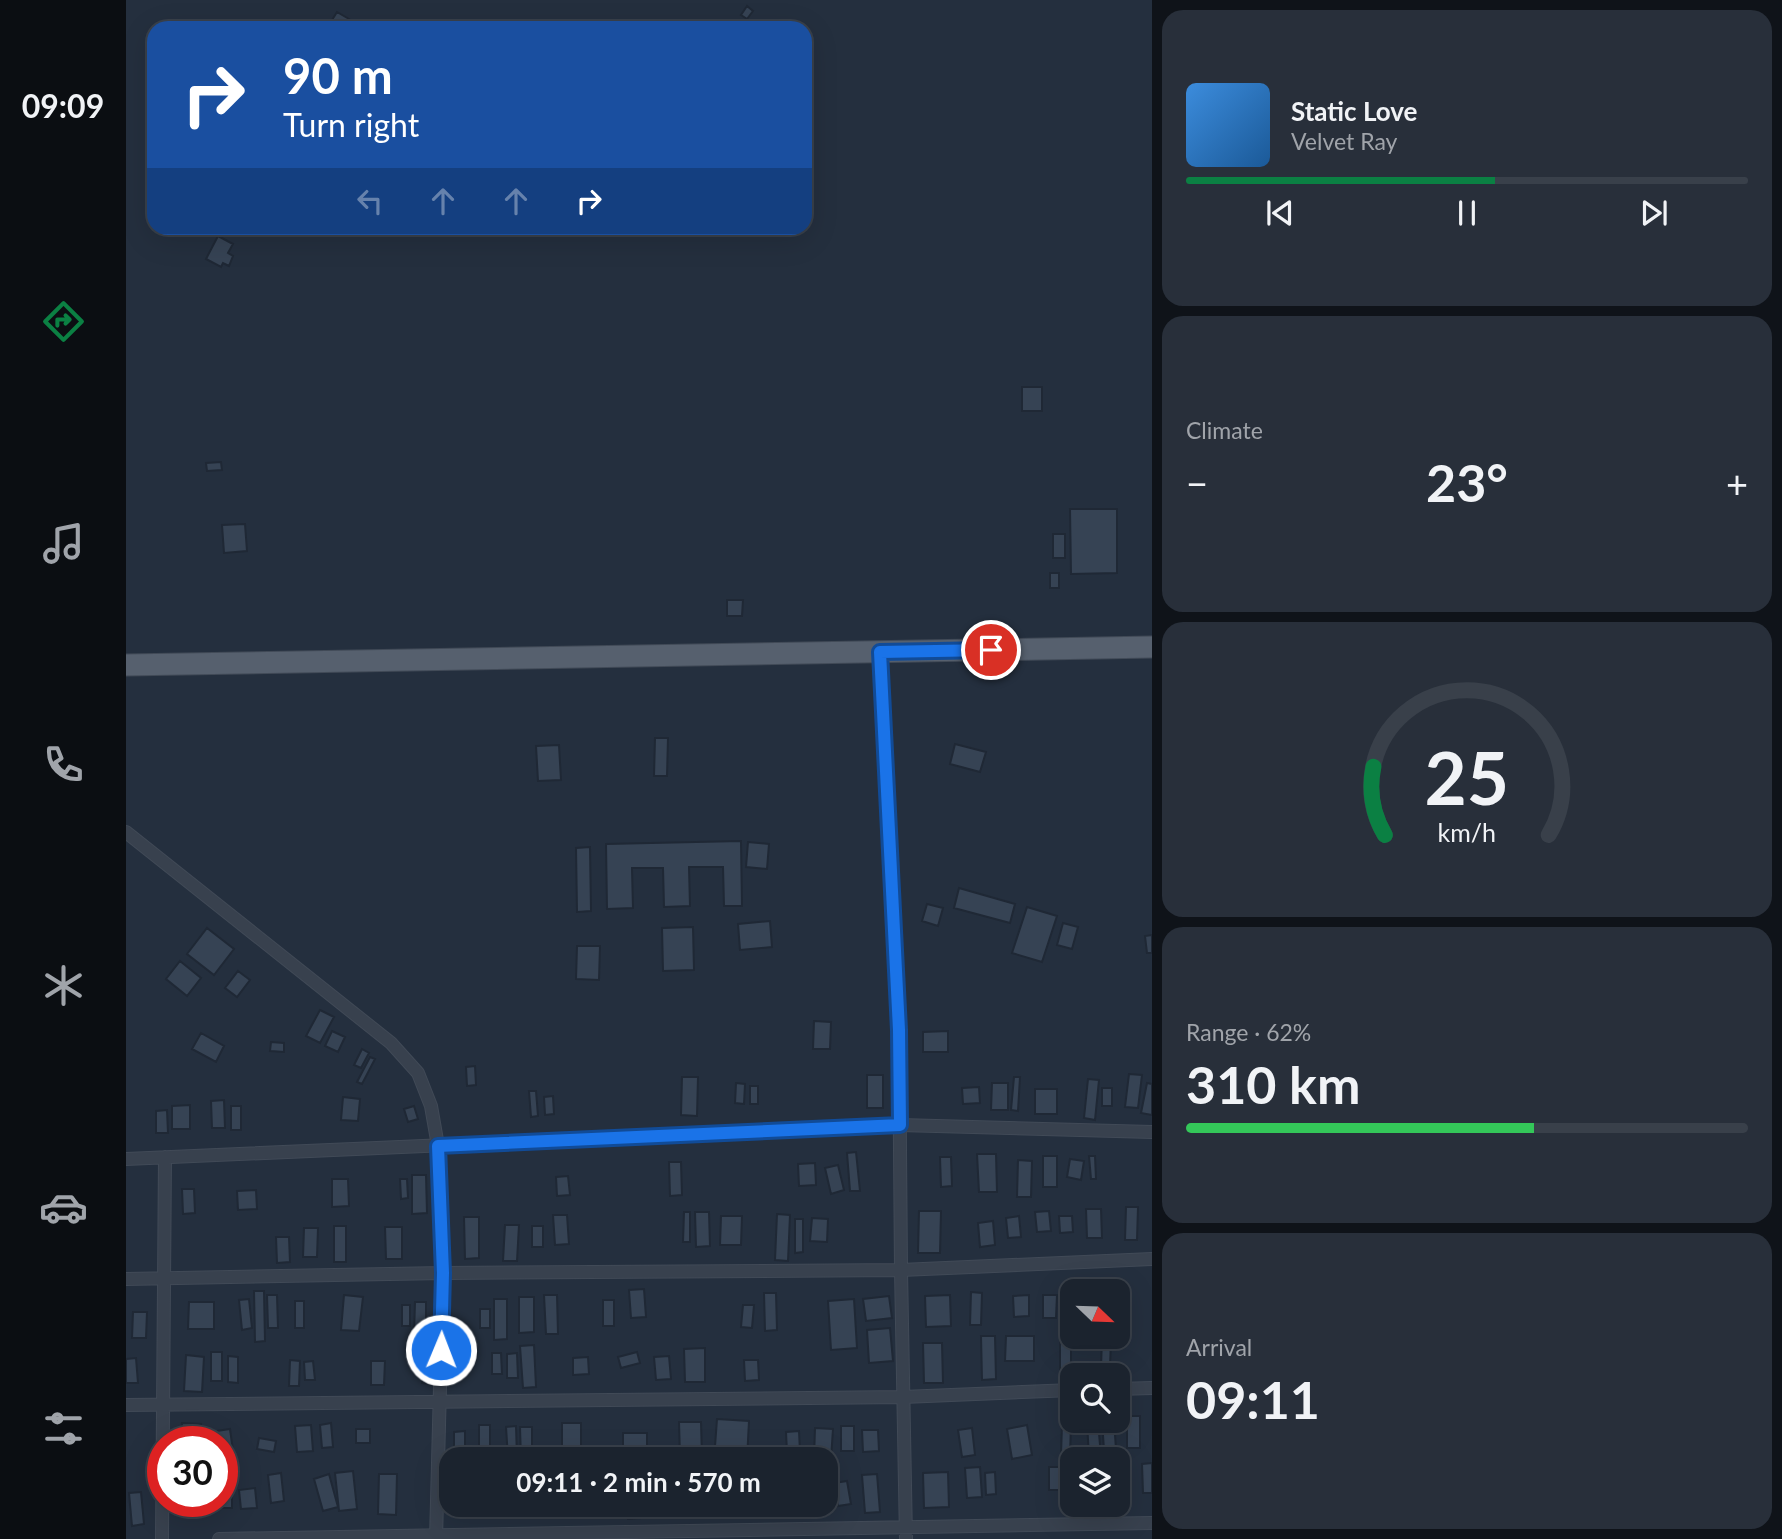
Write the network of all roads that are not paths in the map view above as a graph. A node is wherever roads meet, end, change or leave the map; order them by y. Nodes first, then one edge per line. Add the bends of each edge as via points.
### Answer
1 (1152, 647) edge
2 (880, 652) junction
3 (126, 665) edge
4 (126, 831) edge
5 (900, 1125) junction
6 (1152, 1132) edge
7 (438, 1146) junction
8 (165, 1157) junction
9 (126, 1159) edge
10 (1152, 1259) edge
11 (901, 1270) junction
12 (443, 1273) junction
13 (126, 1279) edge
14 (164, 1279) junction
15 (1152, 1388) edge
16 (1130, 1389) edge
17 (1060, 1391) edge
18 (903, 1397) junction
19 (440, 1402) junction
20 (126, 1405) edge
21 (163, 1405) junction
22 (1152, 1523) edge
23 (906, 1533) edge
24 (436, 1537) edge
25 (162, 1539) edge
26 (219, 1539) edge

1 - 2 main road
2 - 3 main road
2 - 5 street
4 - 7 street via 391,1043 418,1073
5 - 6 street
5 - 7 street
5 - 11 street
7 - 8 street
7 - 12 street
8 - 9 street
8 - 14 street
10 - 11 street
11 - 12 street
11 - 18 street
12 - 14 street
12 - 19 street
13 - 14 street
14 - 21 street
15 - 16 street
17 - 18 street
18 - 19 street
18 - 23 street
19 - 21 street
19 - 24 street
20 - 21 street
21 - 25 street
22 - 23 street
23 - 24 street
24 - 26 street

